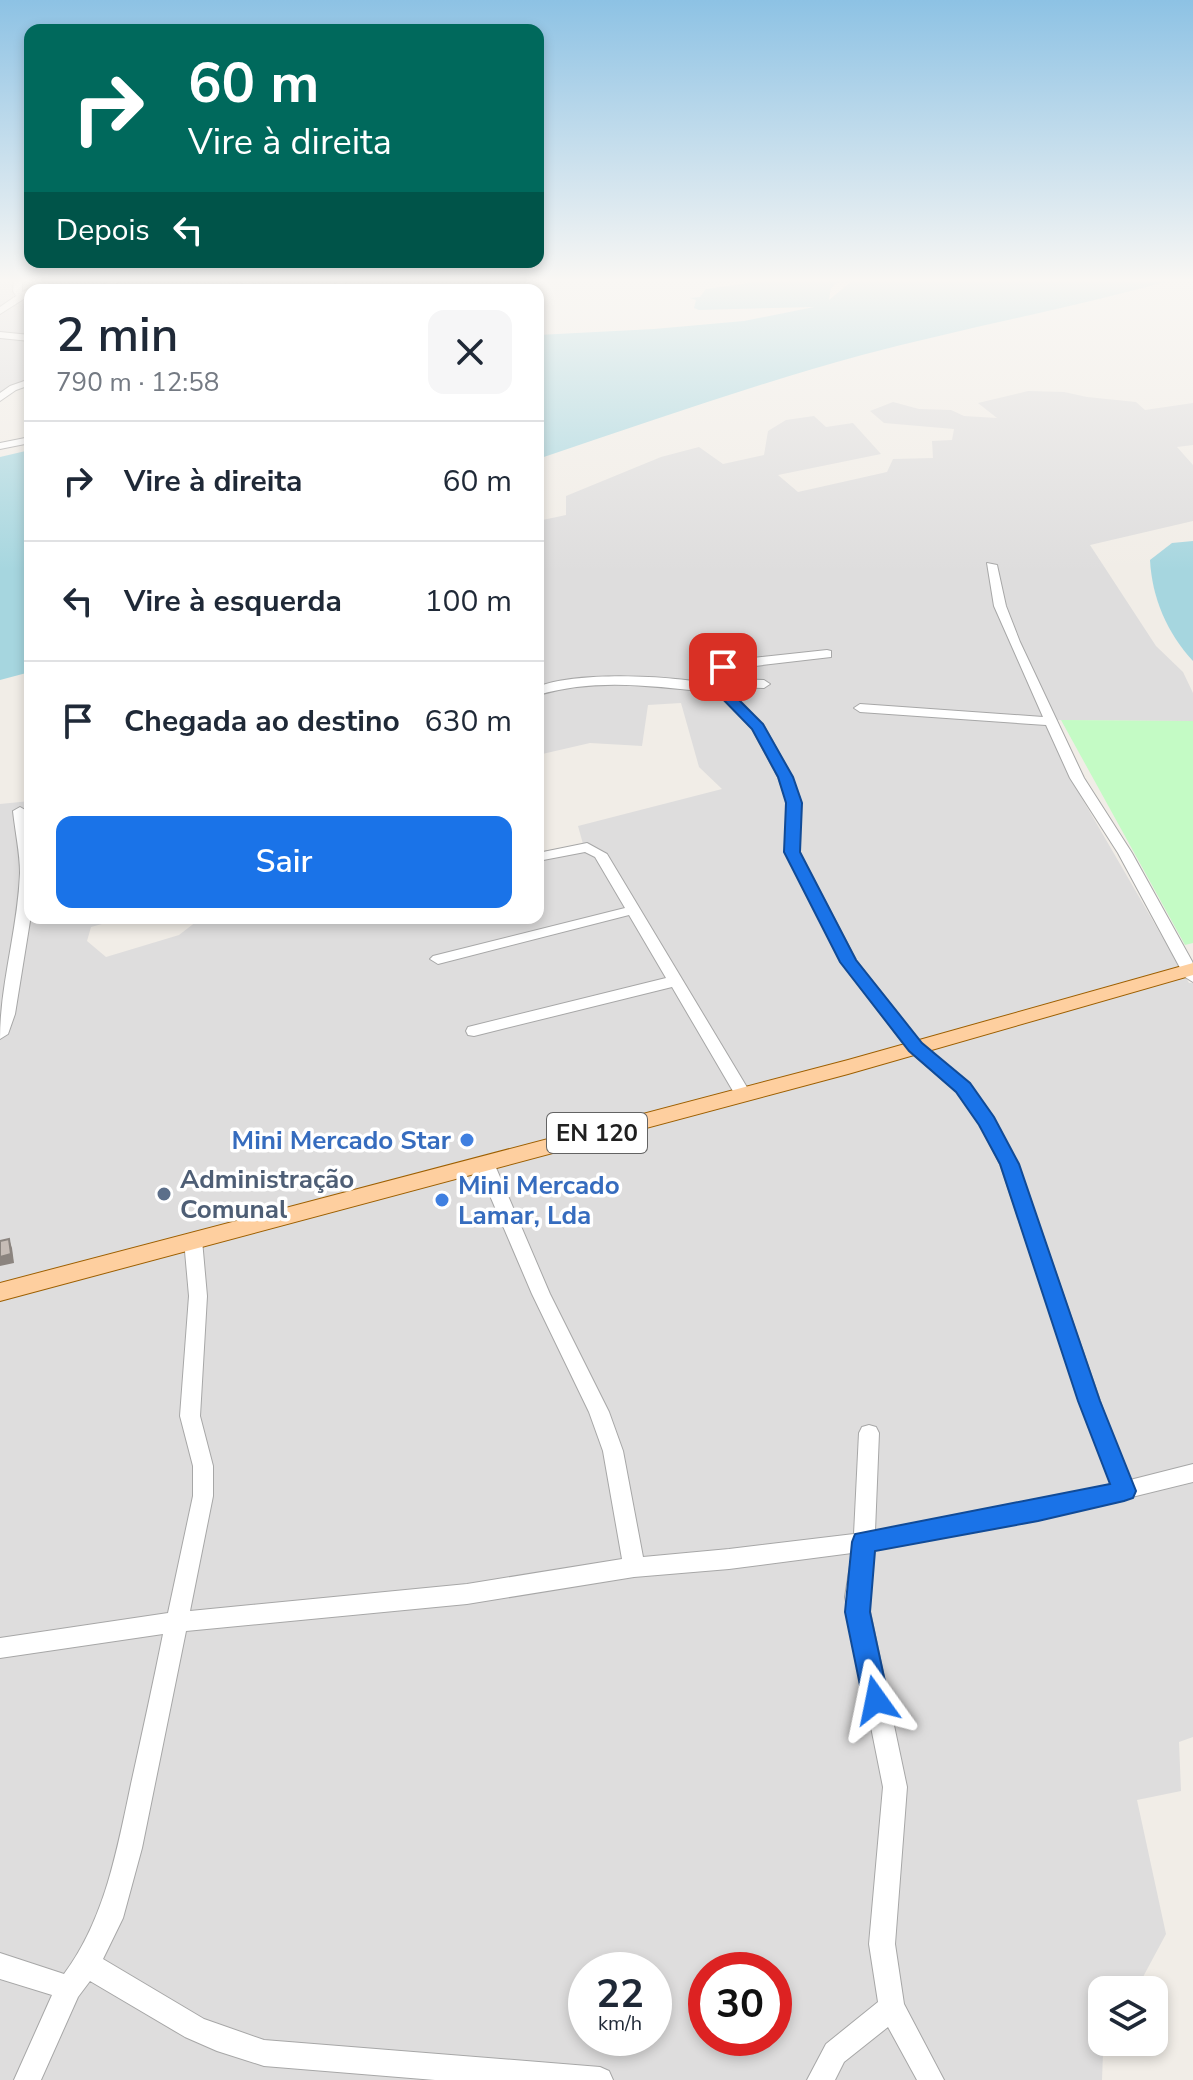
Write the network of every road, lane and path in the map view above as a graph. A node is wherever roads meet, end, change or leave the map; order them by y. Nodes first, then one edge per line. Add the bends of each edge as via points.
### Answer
1 (24, 384) edge
2 (0, 398) edge
3 (24, 441) edge
4 (0, 446) edge
5 (991, 565) dead end
6 (827, 654) dead end
7 (764, 684) dead end
8 (723, 686) junction
9 (544, 687) edge
10 (860, 708) dead end
11 (1052, 722) junction
12 (20, 811) dead end
13 (24, 840) edge
14 (544, 856) edge
15 (24, 902) edge
16 (633, 910) junction
17 (438, 959) dead end
18 (1191, 972) edge
19 (676, 981) junction
20 (474, 1031) dead end
21 (0, 1034) edge
22 (915, 1047) junction
23 (743, 1094) junction
24 (485, 1163) junction
25 (193, 1240) junction
26 (0, 1292) edge
27 (869, 1433) dead end
28 (1193, 1473) edge
29 (1124, 1491) junction
30 (864, 1542) junction
31 (634, 1567) junction
32 (176, 1622) junction
33 (0, 1648) edge
34 (87, 1964) junction
35 (0, 1966) edge
36 (69, 1988) junction
37 (892, 2007) junction
38 (27, 2080) edge
39 (600, 2080) edge
40 (820, 2080) edge
41 (931, 2080) edge

1 - 2 street
3 - 4 street
5 - 11 street via 1000,606
6 - 8 street via 729,664 723,667
7 - 8 street
8 - 9 street via 605,681
8 - 22 street via 758,727 785,777 794,803 792,852 844,955
10 - 11 street
11 - 18 street via 1077,778
12 - 13 street
14 - 16 street via 595,849
15 - 21 street
16 - 17 street
16 - 19 street
18 - 22 main road, EN 120
19 - 20 street
19 - 23 street
22 - 23 main road, EN 120
22 - 29 street via 963,1088 1009,1164
23 - 24 main road, EN 120
24 - 25 main road, EN 120
24 - 31 street via 599,1412 613,1451
25 - 26 main road, EN 120
25 - 32 street via 198,1296 190,1416 204,1482
27 - 30 street
28 - 29 street
29 - 30 street
30 - 31 street
30 - 37 street via 857,1612 895,1787 882,1944
31 - 32 street via 467,1594
32 - 33 street
32 - 34 street via 130,1848 110,1918
34 - 36 street
34 - 39 street via 233,2046 264,2053
35 - 36 street
36 - 38 street
37 - 40 street via 835,2053
37 - 41 street

